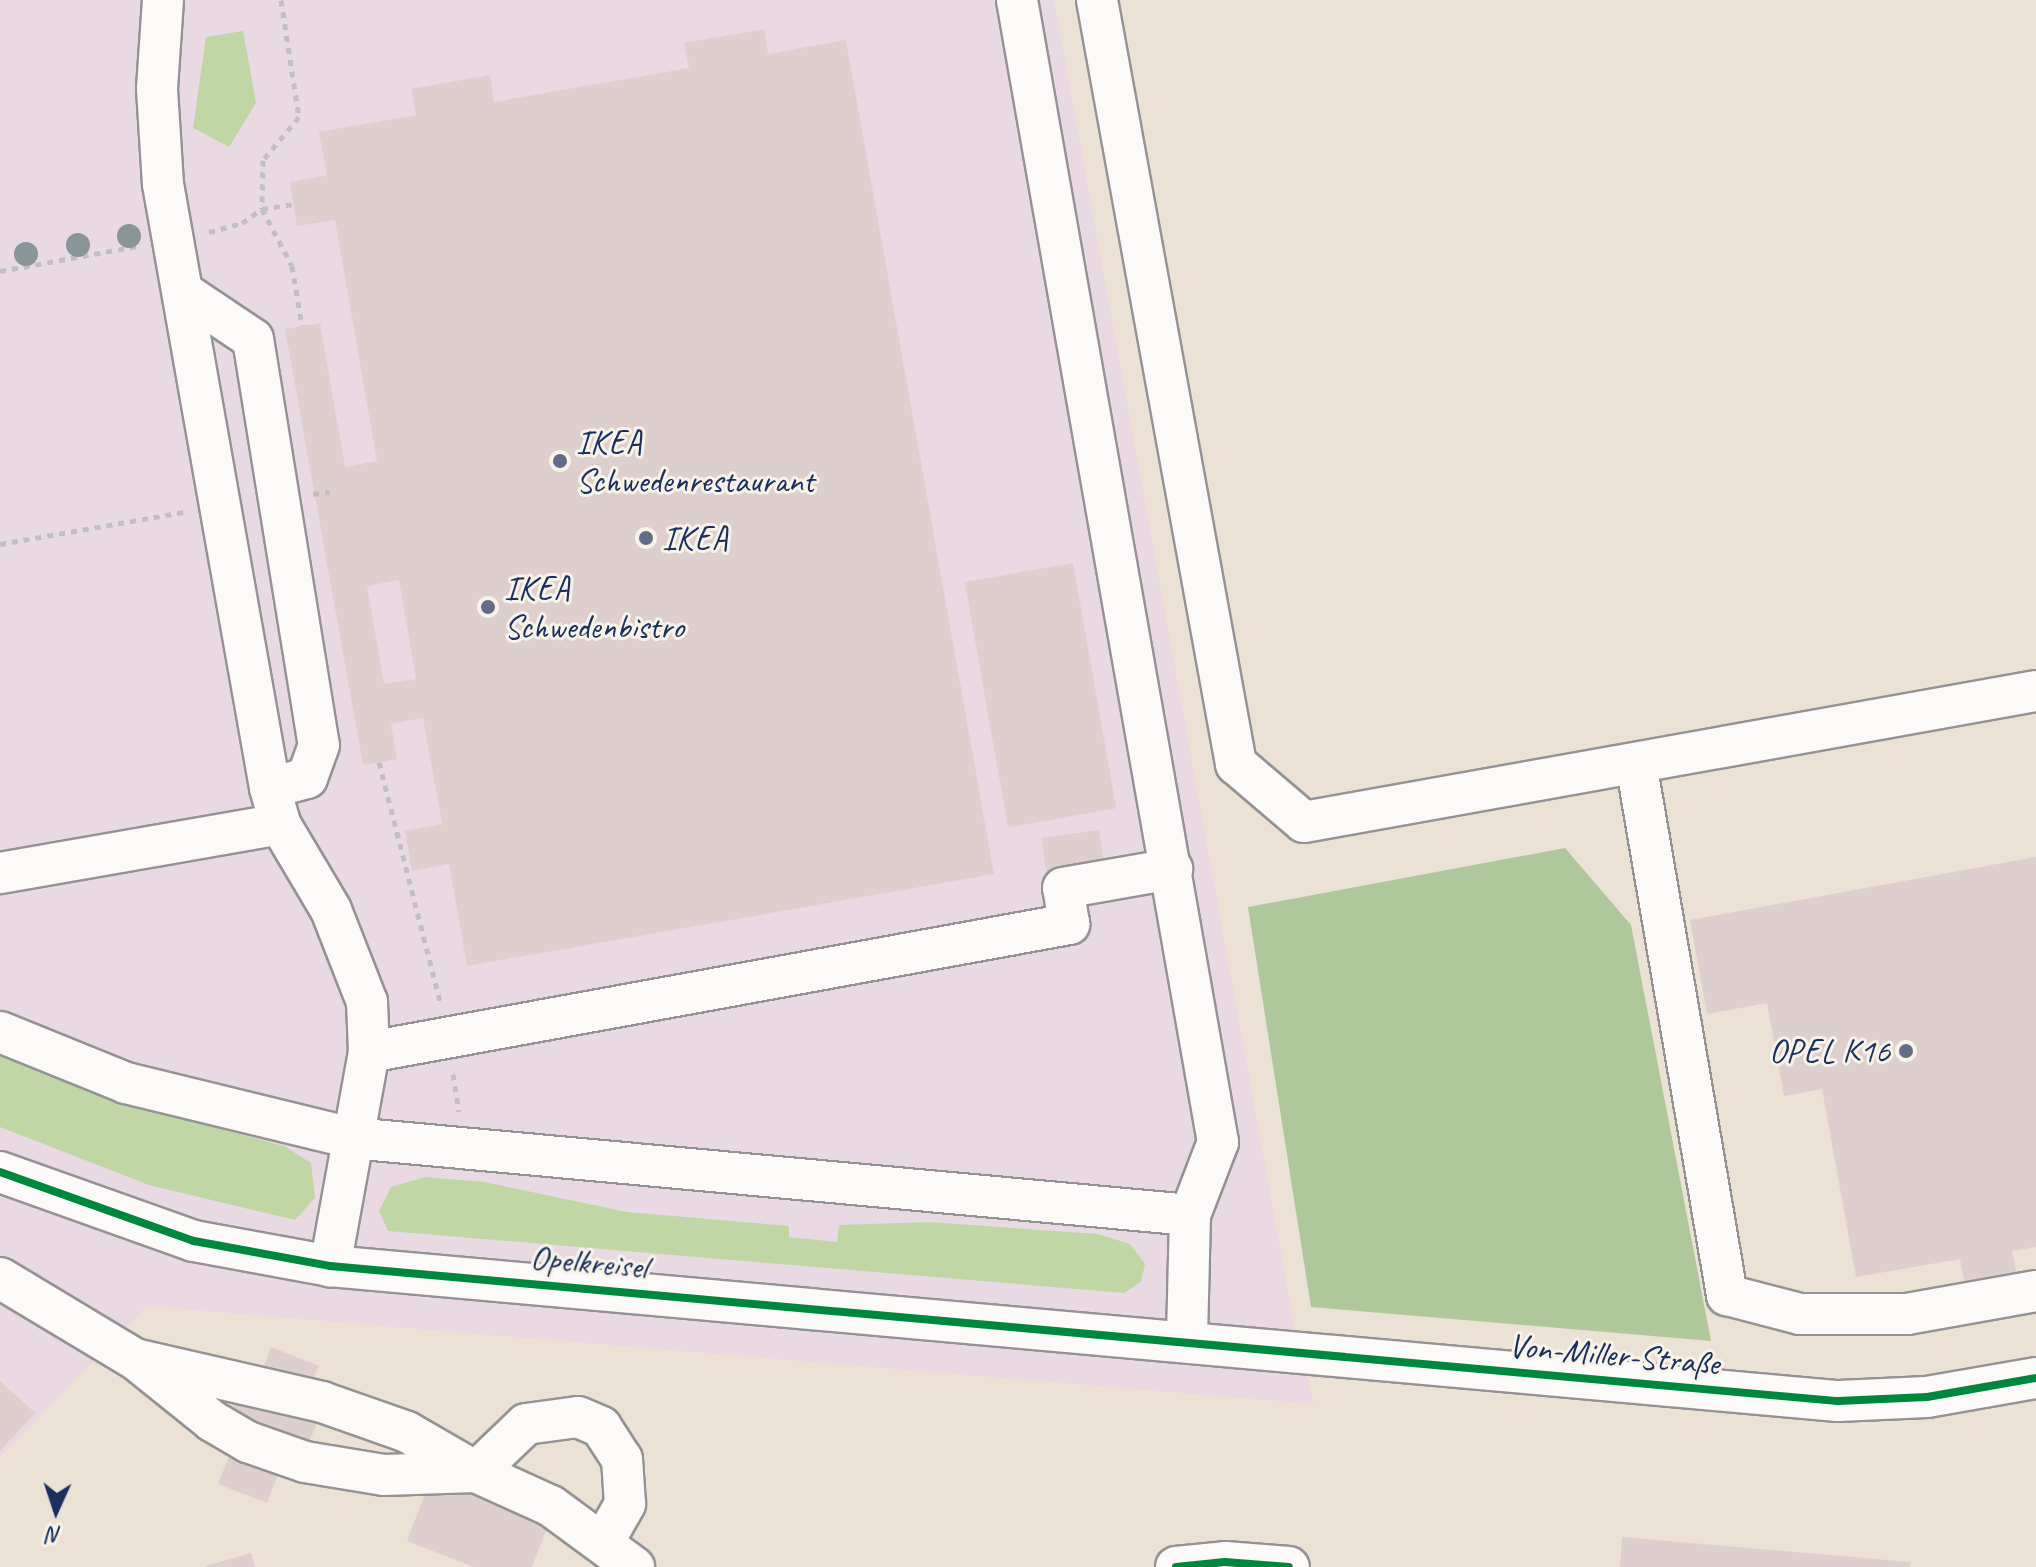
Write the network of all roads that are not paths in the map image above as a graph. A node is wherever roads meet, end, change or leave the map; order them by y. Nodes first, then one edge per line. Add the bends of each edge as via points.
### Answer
1 (163, 0) edge
2 (1017, 0) edge
3 (1097, 0) edge
4 (183, 292) junction
5 (2036, 691) edge
6 (1636, 763) junction
7 (275, 806) junction
8 (1172, 869) junction
9 (0, 873) edge
10 (0, 1032) edge
11 (369, 1052) junction
12 (352, 1138) junction
13 (0, 1172) edge
14 (1190, 1215) junction
15 (330, 1266) junction
16 (0, 1278) edge
17 (2036, 1291) edge
18 (1187, 1341) junction
19 (135, 1359) junction
20 (2036, 1378) edge
21 (476, 1472) junction
22 (604, 1541) junction
23 (1201, 1566) edge
24 (634, 1567) edge
25 (1289, 1567) edge

1 - 4 street via 157,89 161,153
2 - 8 street
3 - 6 street via 1236,764 1304,822
4 - 7 street
4 - 7 street via 253,339 319,745 307,778
5 - 6 street
6 - 17 street via 1727,1295 1800,1314 1907,1314
7 - 9 street
7 - 11 street via 331,910 367,1002
8 - 11 street via 1063,888 1069,924
8 - 14 street via 1218,1142
10 - 12 street via 126,1083
11 - 12 street
12 - 14 street
12 - 15 street
13 - 15 street, Opelkreisel via 128,1222 194,1241
14 - 18 street
15 - 18 street, Opelkreisel
16 - 19 street
18 - 20 street, Von-Miller-Straße via 1838,1401 1927,1397
19 - 21 street via 322,1402 407,1432
19 - 21 street via 212,1421 248,1442 305,1462 384,1475
21 - 22 street via 525,1491
21 - 22 street via 526,1424 578,1417 601,1427 622,1459 626,1481 625,1504
22 - 24 street
23 - 25 street

